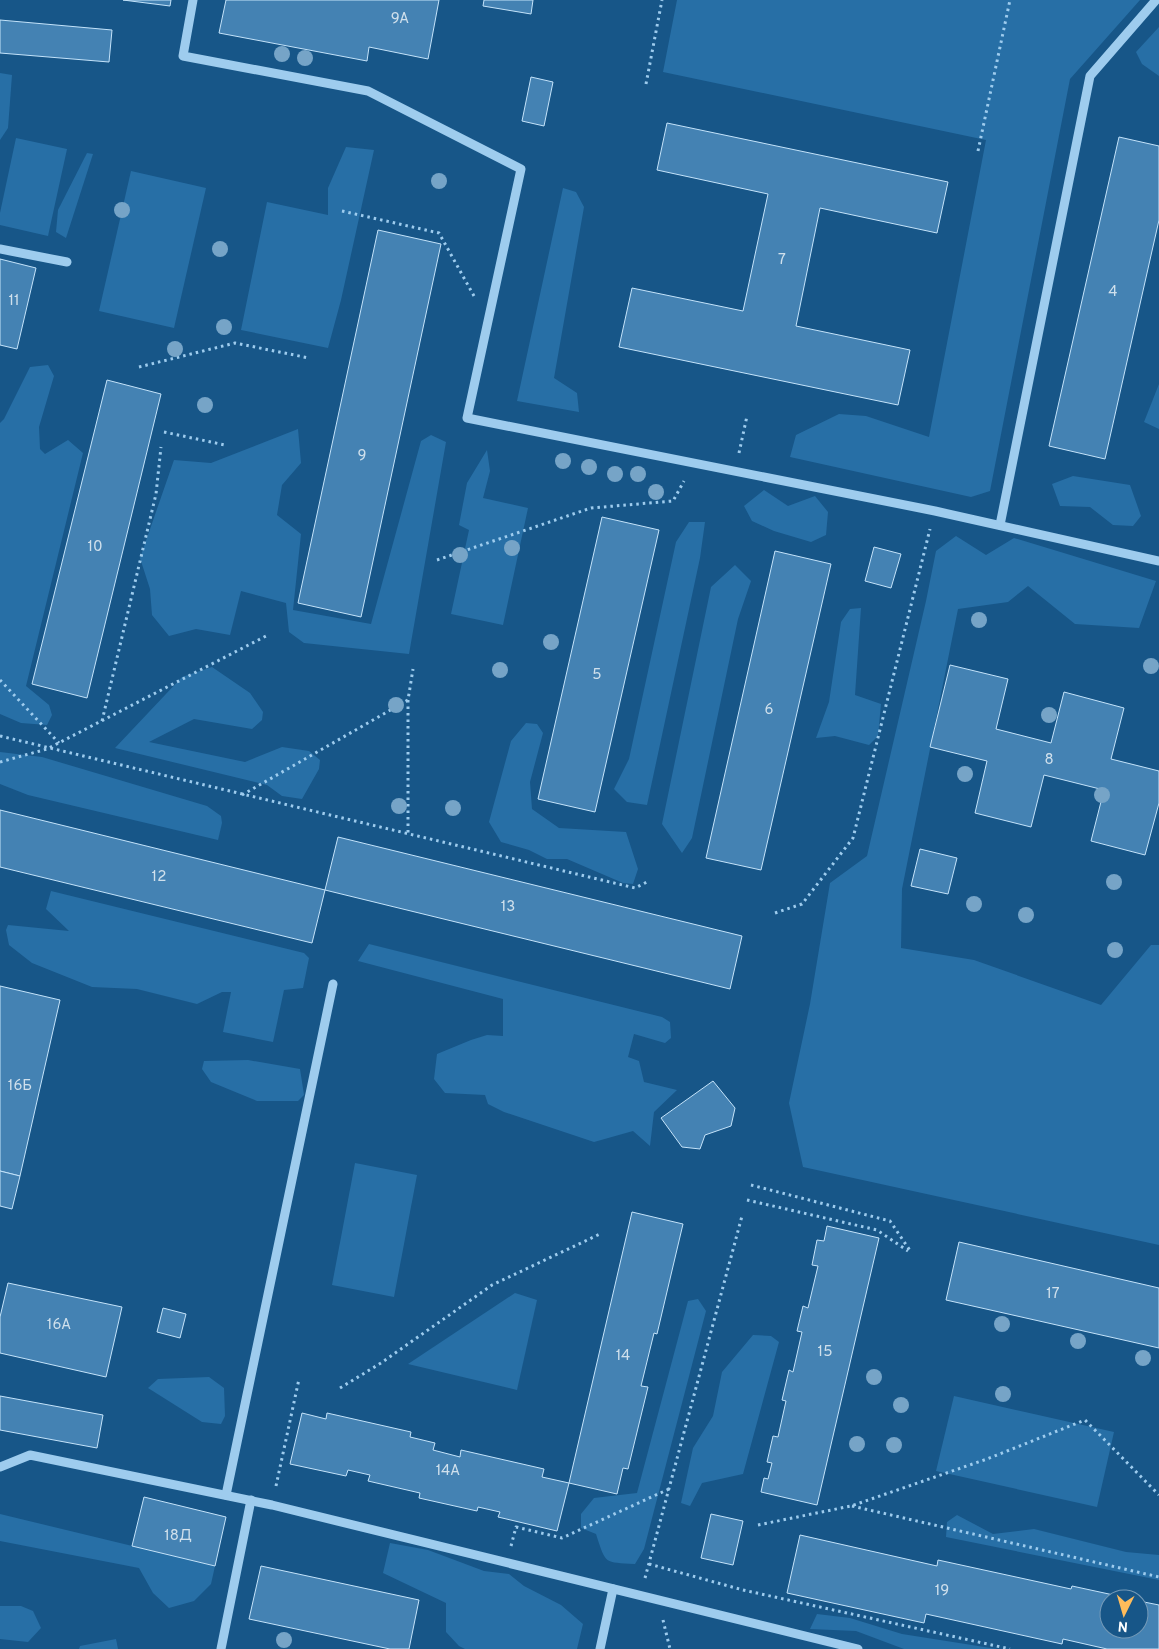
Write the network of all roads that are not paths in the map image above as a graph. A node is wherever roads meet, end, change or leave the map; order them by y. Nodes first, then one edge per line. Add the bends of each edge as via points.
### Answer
1 (193, 0) edge
2 (1156, 0) edge
3 (0, 249) edge
4 (67, 262) dead end
5 (1000, 525) junction
6 (1159, 561) edge
7 (334, 984) dead end
8 (0, 1467) edge
9 (226, 1495) junction
10 (251, 1500) junction
11 (613, 1589) junction
12 (221, 1649) edge
13 (600, 1649) edge
14 (858, 1649) edge

1 - 5 street via 183,56 368,91 521,169 467,418
2 - 5 street via 1090,76
3 - 4 street
5 - 6 street
7 - 9 street
8 - 9 street via 30,1454
9 - 10 street
10 - 11 street
10 - 12 street
11 - 13 street
11 - 14 street

